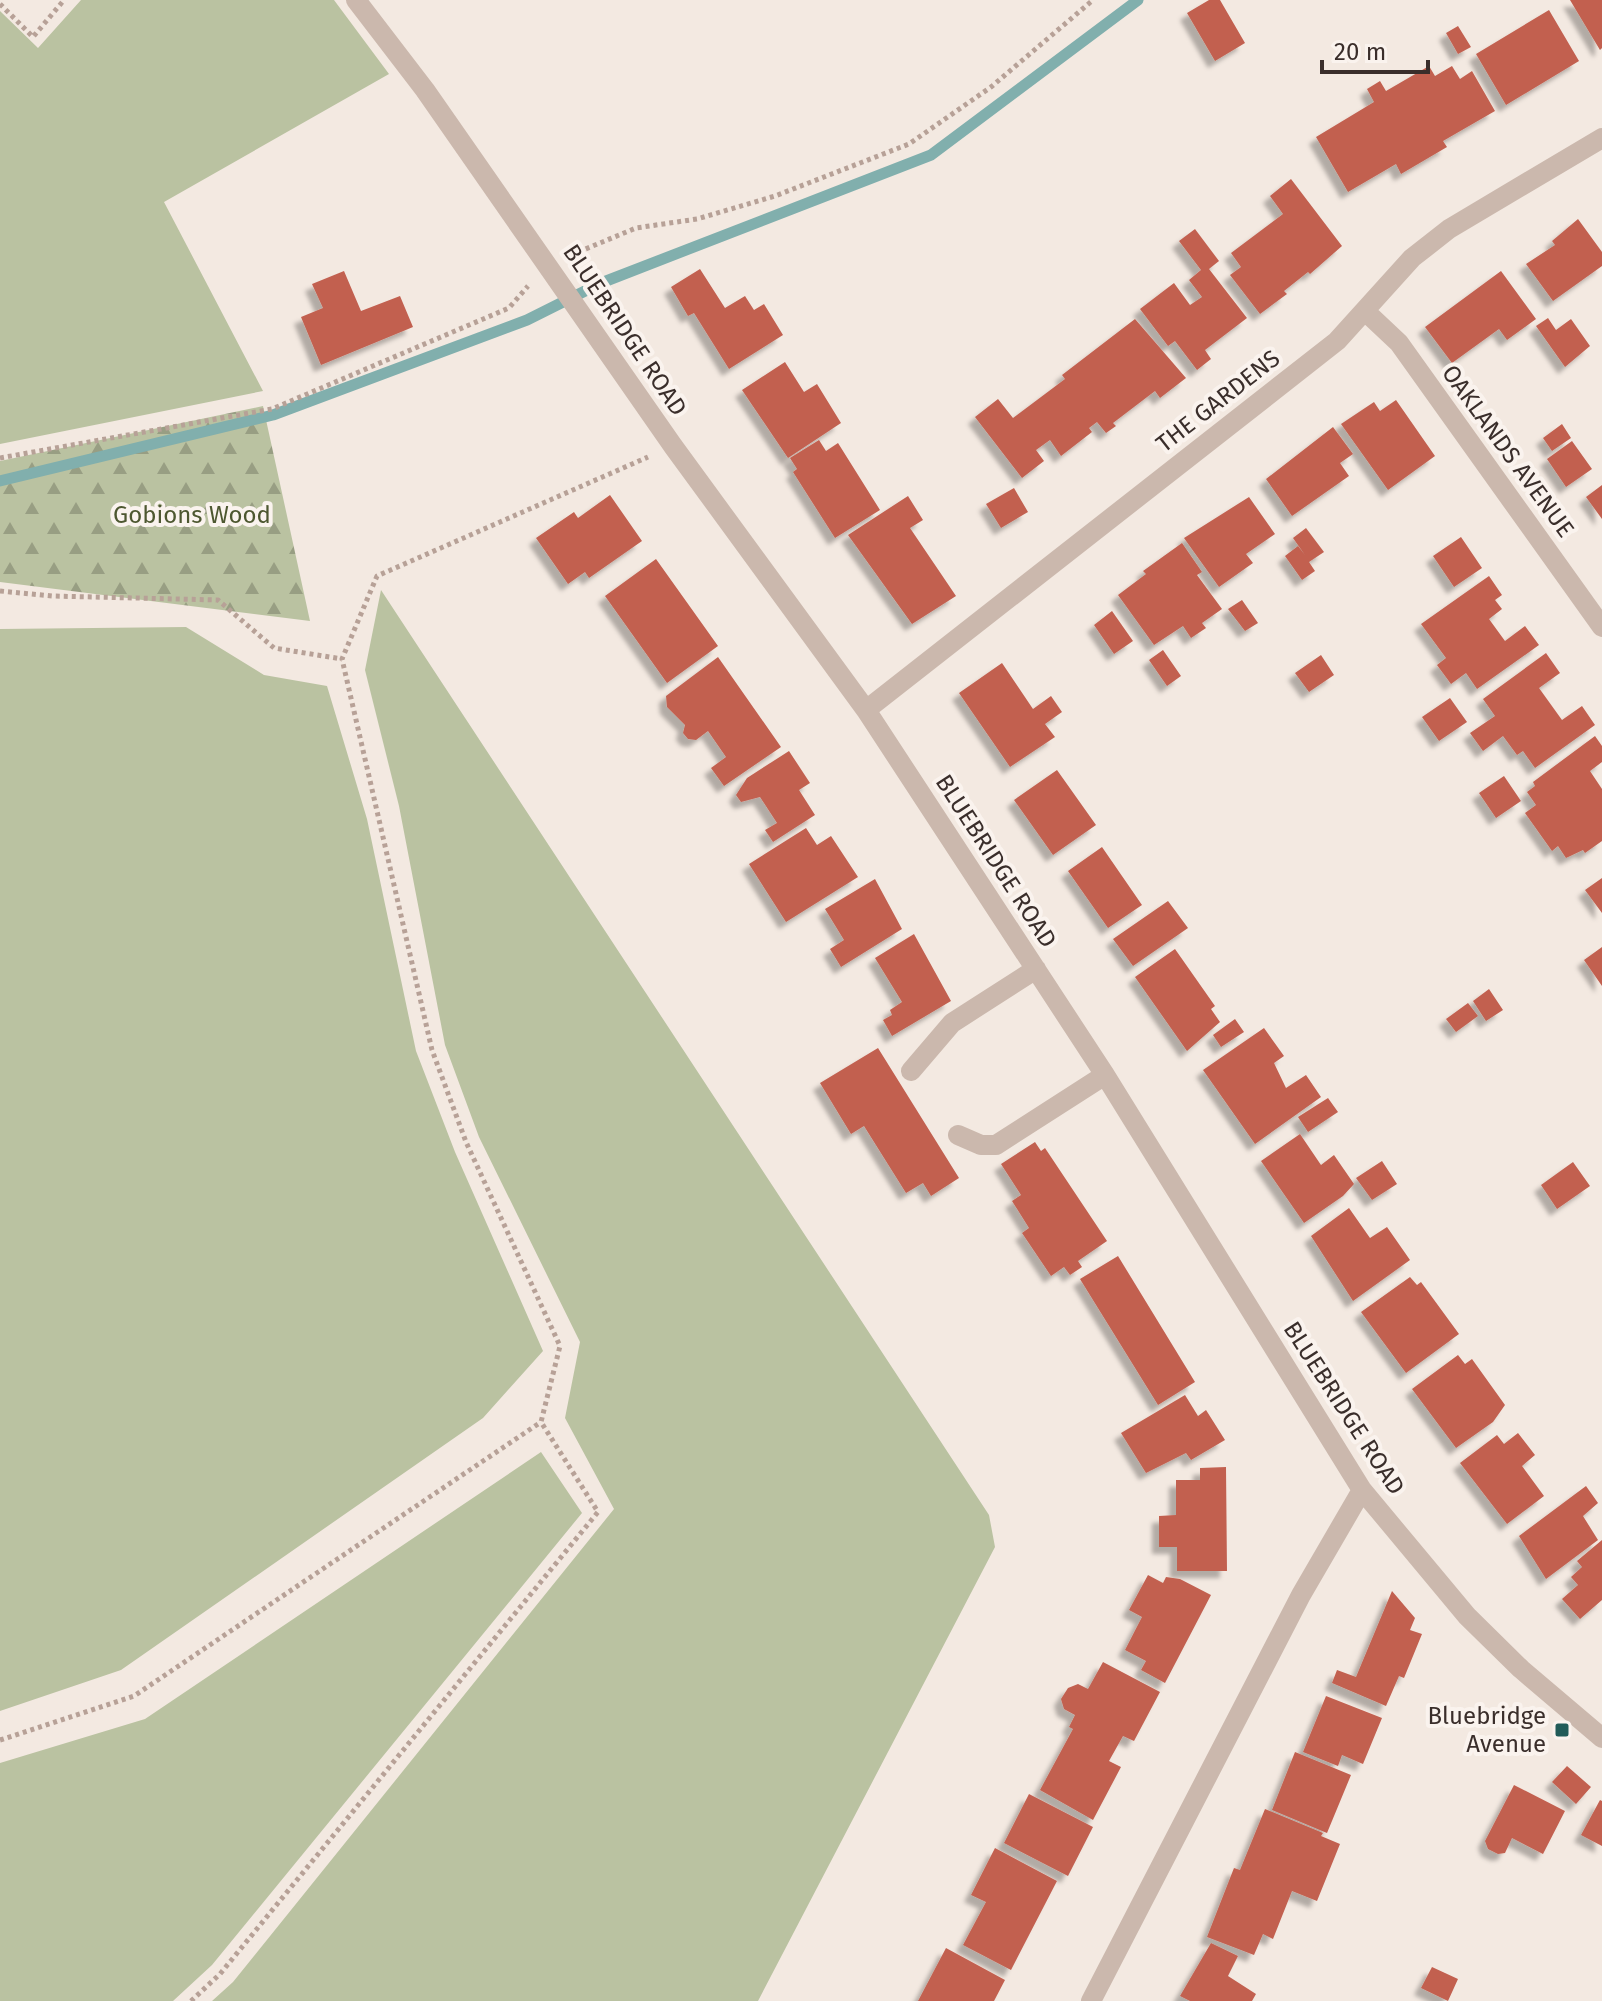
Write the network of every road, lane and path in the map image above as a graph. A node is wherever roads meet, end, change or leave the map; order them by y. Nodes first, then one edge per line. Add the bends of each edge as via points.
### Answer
1 (64, 0) edge
2 (356, 0) edge
3 (1093, 0) edge
4 (0, 4) edge
5 (1602, 138) edge
6 (586, 247) dead end
7 (529, 285) dead end
8 (1365, 311) junction
9 (0, 458) edge
10 (637, 461) dead end
11 (0, 591) edge
12 (1602, 627) edge
13 (342, 659) junction
14 (866, 710) junction
15 (1036, 969) junction
16 (911, 1071) dead end
17 (1105, 1075) junction
18 (958, 1135) dead end
19 (541, 1422) junction
20 (1362, 1490) junction
21 (1602, 1738) edge
22 (0, 1740) edge
23 (191, 2001) edge
24 (1091, 2001) edge

1 - 4 path via 33,37
2 - 14 street, BLUEBRIDGE ROAD
3 - 6 path via 991,87 909,144 775,196 697,219 636,228
5 - 8 street, THE GARDENS via 1449,229 1412,258
7 - 9 path via 509,308 272,409
8 - 12 street, OAKLANDS AVENUE via 1399,343
8 - 14 street, THE GARDENS via 1337,341
10 - 13 path via 377,576
11 - 13 path via 218,600 274,648
13 - 19 path via 432,1050 466,1142 560,1346
14 - 15 street, BLUEBRIDGE ROAD
15 - 16 street via 952,1023
15 - 17 street, BLUEBRIDGE ROAD
17 - 18 street via 996,1145
17 - 20 street, BLUEBRIDGE ROAD
19 - 22 path via 134,1696
19 - 23 path via 598,1512 220,1974
20 - 21 street, BLUEBRIDGE ROAD via 1467,1616
20 - 24 street via 1301,1595

